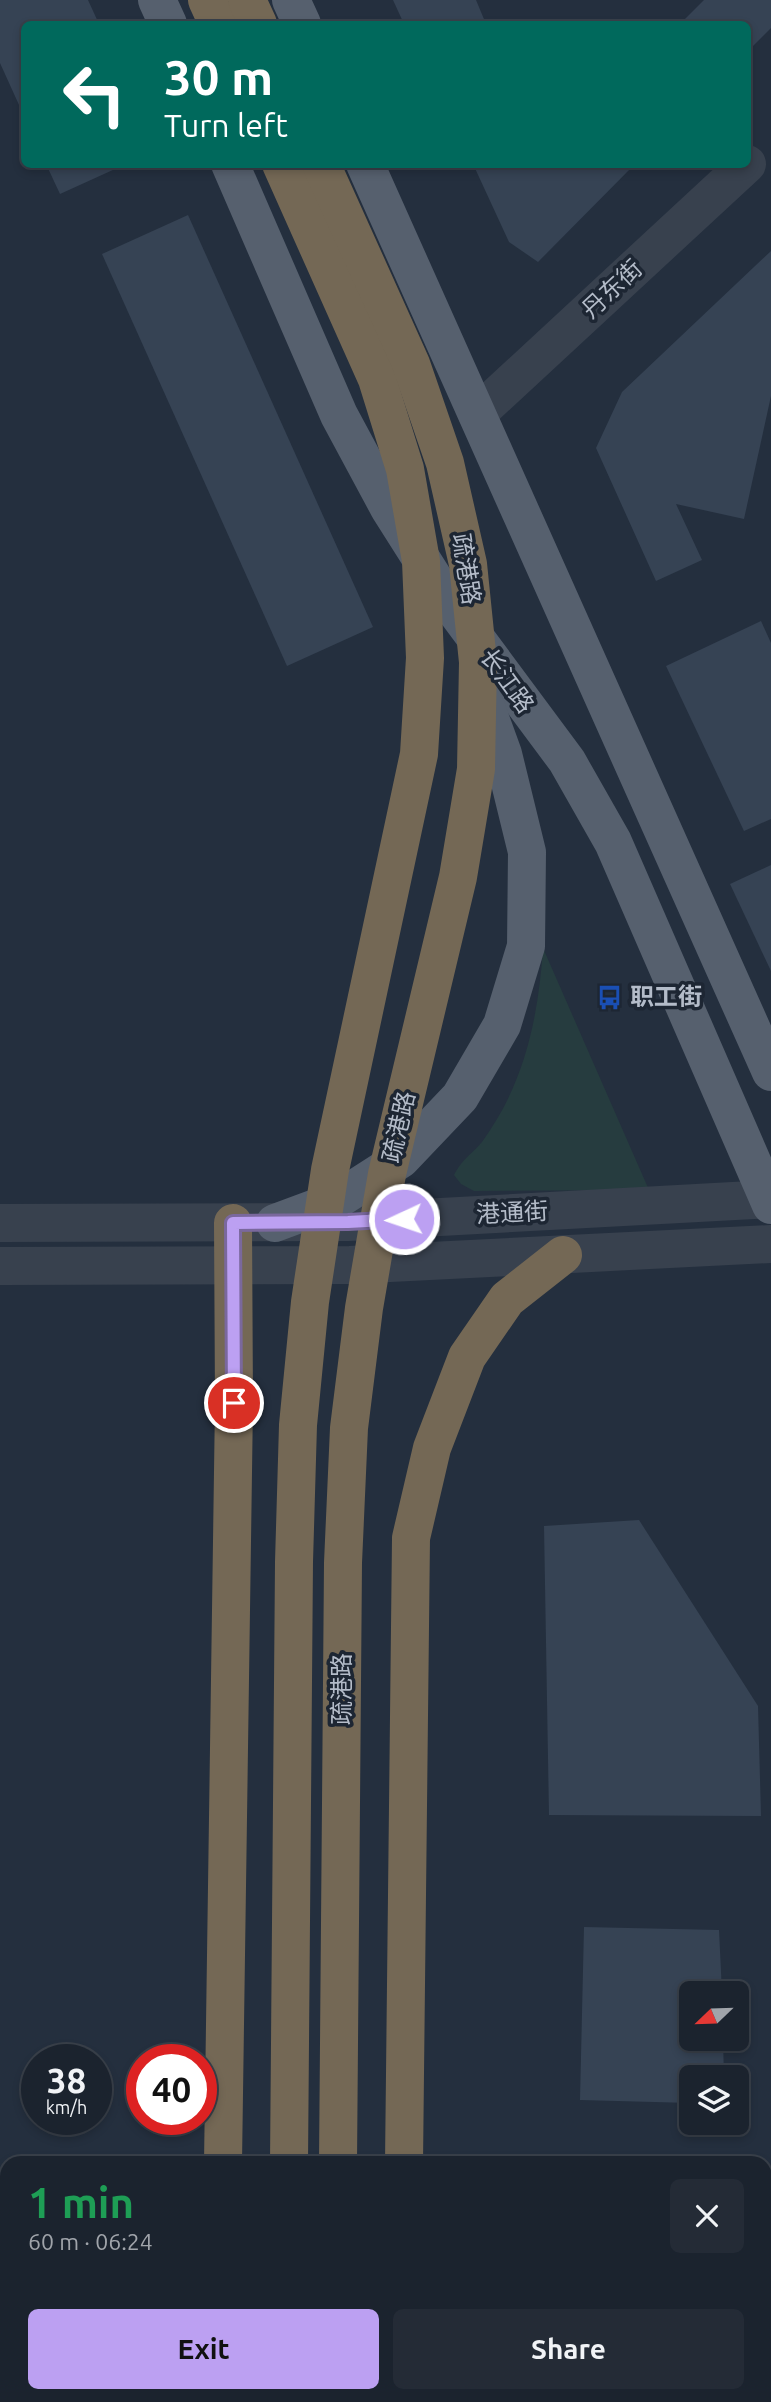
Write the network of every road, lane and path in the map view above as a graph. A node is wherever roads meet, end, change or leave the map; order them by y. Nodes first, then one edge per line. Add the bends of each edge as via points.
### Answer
1 (157, 0) edge
2 (207, 0) edge
3 (247, 0) edge
4 (291, 0) edge
5 (167, 21) edge
6 (217, 21) edge
7 (257, 21) edge
8 (301, 21) edge
9 (771, 142) edge
10 (751, 160) edge
11 (232, 168) edge
12 (283, 168) edge
13 (323, 168) edge
14 (367, 168) edge
15 (743, 168) edge
16 (477, 414) junction
17 (446, 598) junction
18 (771, 1072) edge
19 (770, 1201) edge
20 (0, 1223) edge
21 (233, 1223) junction
22 (275, 1223) junction
23 (771, 1244) edge
24 (563, 1255) junction
25 (0, 1266) edge
26 (233, 1266) junction
27 (223, 2156) edge
28 (289, 2156) edge
29 (338, 2156) edge
30 (404, 2156) edge

1 - 5 main road
2 - 6 highway
3 - 7 highway
4 - 8 main road
9 - 10 street, 丹东街
11 - 17 main road, 长江路 via 340,415 389,508
12 - 28 highway, 疏港路 via 377,379 405,469 421,561 425,658 419,754 330,1170 298,1425
13 - 29 highway, 疏港路 via 411,364 445,463 468,564 478,662 476,769 463,850 387,1174 348,1428 342,1563
14 - 16 main road
15 - 16 street, 丹东街
16 - 18 main road
17 - 19 main road, 长江路 via 567,761 613,842
17 - 22 main road via 503,754 527,852 526,947 502,1025 460,1097 401,1159 337,1200
19 - 22 street, 港通街
20 - 21 street, 港通街
21 - 22 street, 港通街
21 - 26 highway
23 - 24 street, 港通街
24 - 26 street, 港通街
24 - 30 highway via 507,1299 467,1357 432,1448 411,1538
25 - 26 street, 港通街
26 - 27 highway

